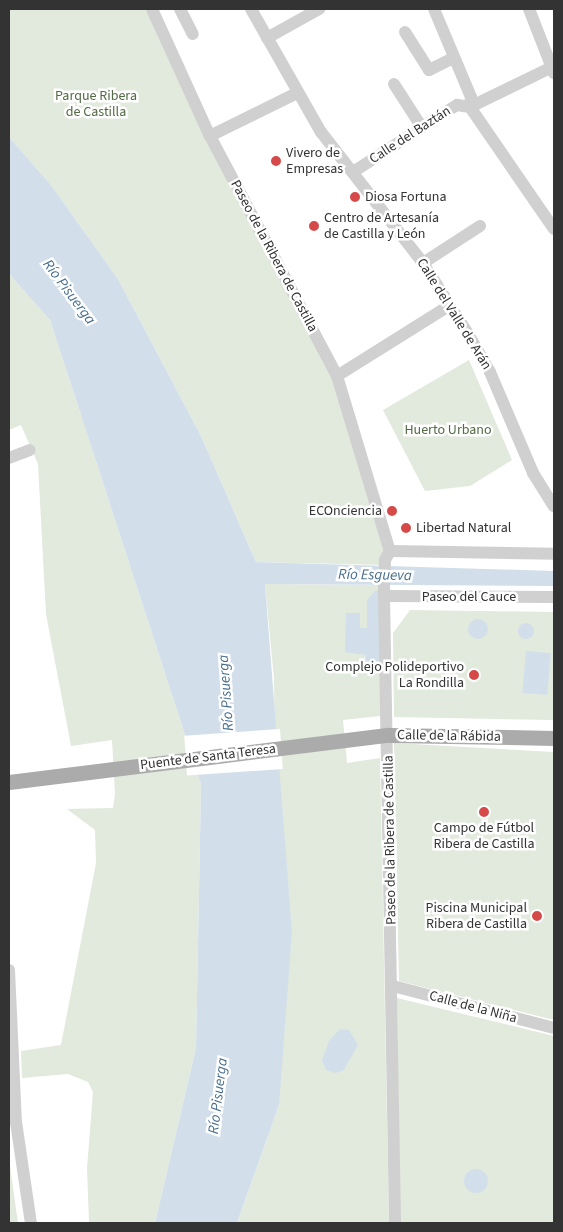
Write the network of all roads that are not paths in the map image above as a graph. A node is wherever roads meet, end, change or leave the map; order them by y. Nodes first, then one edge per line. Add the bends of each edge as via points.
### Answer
1 (152, 9) edge
2 (180, 9) edge
3 (251, 9) edge
4 (319, 9) edge
5 (529, 9) edge
6 (438, 10) edge
7 (405, 32) dead end
8 (193, 34) dead end
9 (267, 38) junction
10 (454, 58) junction
11 (553, 70) edge
12 (394, 84) dead end
13 (298, 92) junction
14 (470, 107) junction
15 (421, 126) junction
16 (210, 136) junction
17 (353, 172) junction
18 (549, 212) edge
19 (480, 226) dead end
20 (554, 228) edge
21 (423, 263) junction
22 (450, 306) junction
23 (338, 376) junction
24 (30, 450) dead end
25 (9, 458) edge
26 (554, 506) edge
27 (554, 554) edge
28 (388, 556) junction
29 (384, 592) junction
30 (554, 597) edge
31 (389, 736) junction
32 (554, 738) edge
33 (343, 740) joint
34 (9, 782) edge
35 (9, 970) edge
36 (392, 986) junction
37 (554, 1028) edge
38 (29, 1223) edge
39 (395, 1223) edge

1 - 16 street, Paseo de la Ribera de Castilla
2 - 8 street
3 - 9 street, Calle del Valle de Arán
4 - 9 street
5 - 11 street
6 - 10 street
7 - 10 street via 429,70
9 - 13 street, Calle del Valle de Arán
10 - 14 street via 471,97
11 - 14 street, Calle del Baztán
12 - 15 street
13 - 16 street
13 - 17 street, Calle del Valle de Arán via 321,132
14 - 15 street, Calle del Baztán via 457,105
14 - 18 street
15 - 17 street, Calle del Baztán
16 - 23 street, Paseo de la Ribera de Castilla
17 - 21 street, Calle del Valle de Arán
18 - 20 street
19 - 21 street
21 - 22 street, Calle del Valle de Arán
22 - 23 street
22 - 26 street, Calle del Valle de Arán via 490,372 533,473
23 - 28 street, Paseo de la Ribera de Castilla
24 - 25 street
27 - 28 street
28 - 29 street, Paseo de la Ribera de Castilla
29 - 30 street, Paseo del Cauce
29 - 31 street, Paseo de la Ribera de Castilla
31 - 32 main road, Calle de la Rábida
31 - 33 main road, Calle de la Rábida
31 - 36 street, Paseo de la Ribera de Castilla
33 - 34 main road, Puente de Santa Teresa
35 - 38 street via 15,1113
36 - 37 street, Calle de la Niña
36 - 39 street, Paseo de la Ribera de Castilla

